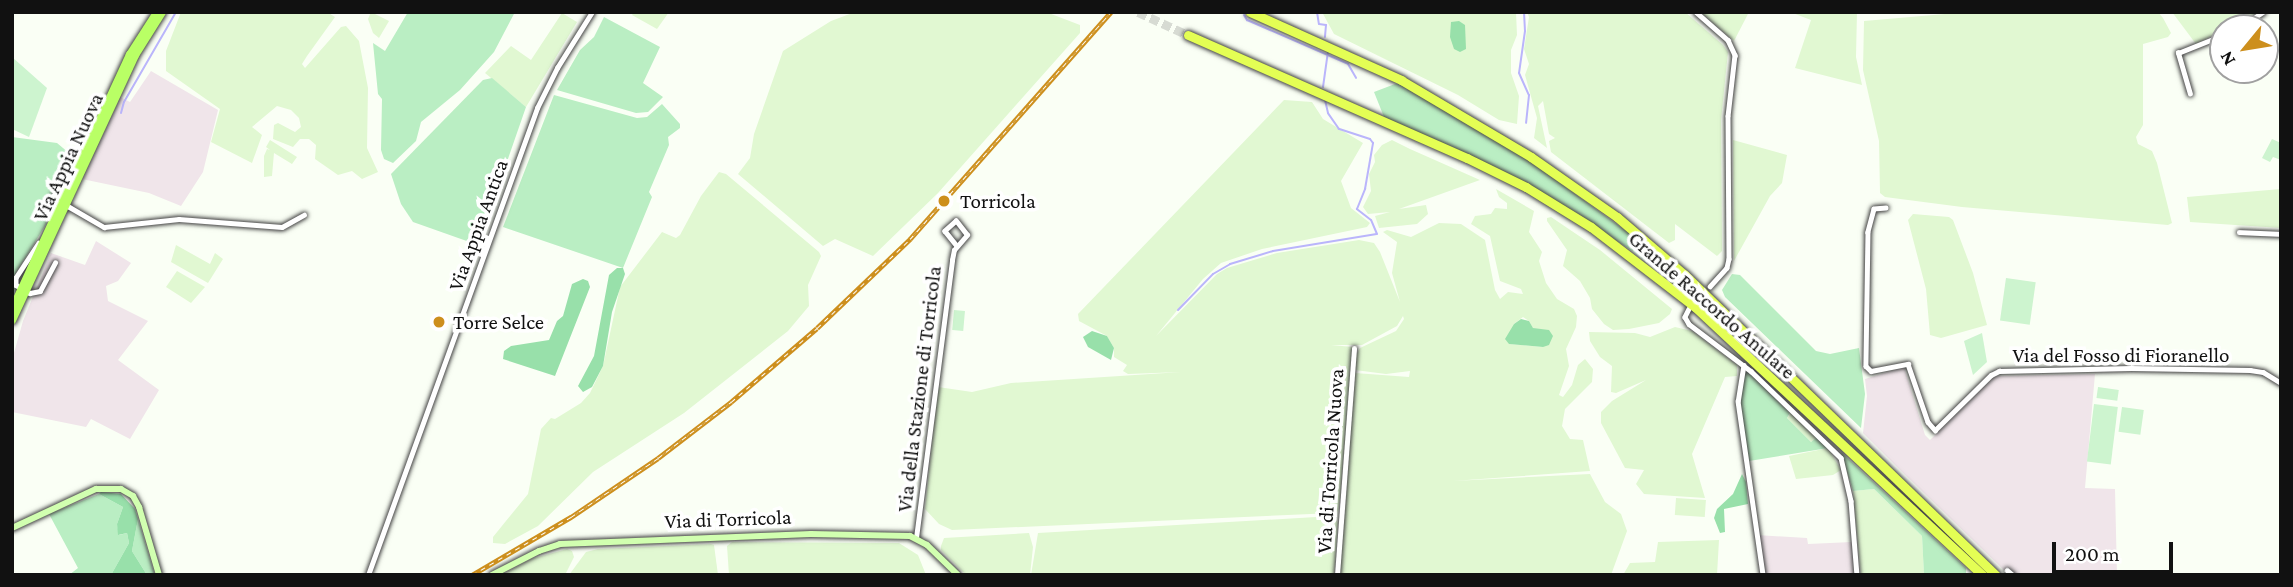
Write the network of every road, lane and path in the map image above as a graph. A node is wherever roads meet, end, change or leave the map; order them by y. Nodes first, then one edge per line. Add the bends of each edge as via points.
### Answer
1 (156, 12) edge
2 (162, 12) edge
3 (592, 12) edge
4 (1251, 12) edge
5 (1696, 12) edge
6 (1188, 35) tunnel mouth
7 (2209, 41) edge
8 (2190, 94) dead end
9 (78, 163) junction
10 (54, 195) junction
11 (63, 204) junction
12 (1886, 208) dead end
13 (55, 215) junction
14 (304, 215) dead end
15 (2239, 232) dead end
16 (2281, 234) edge
17 (957, 246) junction
18 (55, 263) dead end
19 (1710, 287) dead end
20 (23, 290) junction
21 (1702, 295) dead end
22 (1696, 301) dead end
23 (12, 307) edge
24 (1689, 309) dead end
25 (12, 320) edge
26 (1354, 349) dead end
27 (1744, 365) junction
28 (2281, 383) edge
29 (12, 528) edge
30 (916, 538) junction
31 (2007, 570) dead end
32 (159, 575) edge
33 (368, 575) edge
34 (492, 575) edge
35 (958, 575) edge
36 (1337, 575) edge
37 (1763, 575) edge
38 (1857, 575) edge
39 (1982, 575) edge
40 (1996, 575) edge
41 (2013, 575) edge

1 - 9 main road, Via Appia Nuova via 129,54
2 - 11 main road, Via Appia Nuova via 135,55
3 - 33 street, Via Appia Antica via 537,108
4 - 40 highway, Grande Raccordo Anulare via 1401,80 1531,157 1617,217 1694,284
5 - 19 street via 1728,40 1735,55 1728,126 1729,259
6 - 39 highway, Grande Raccordo Anulare via 1467,158 1591,226 1695,307
7 - 8 street via 2178,53
9 - 10 street
9 - 11 main road, Via Appia Nuova
10 - 11 street
10 - 13 street
11 - 13 main road, Via Appia Nuova
11 - 14 street via 104,227 186,219 282,227
11 - 20 main road, Via Appia Nuova
12 - 28 street, Via del Fosso di Fioranello via 1874,209 1868,232 1866,366 1871,371 1908,364 1935,430 1999,371 2250,370
13 - 20 main road, Via Appia Nuova
15 - 16 street
17 - 17 street, Via della Stazione di Torricola via 967,235 956,221 945,231
17 - 30 street, Via della Stazione di Torricola
18 - 20 street via 41,290
20 - 23 main road, Via Appia Nuova
20 - 25 main road, Via Appia Nuova
21 - 22 street
24 - 27 street via 1685,317 1689,324
26 - 36 street, Via di Torricola Nuova
27 - 37 street via 1738,401
27 - 38 street via 1841,458 1851,501
29 - 32 street via 96,489 121,489 138,505
30 - 34 street, Via di Torricola via 799,534 586,541 547,547
30 - 35 street
31 - 41 street

